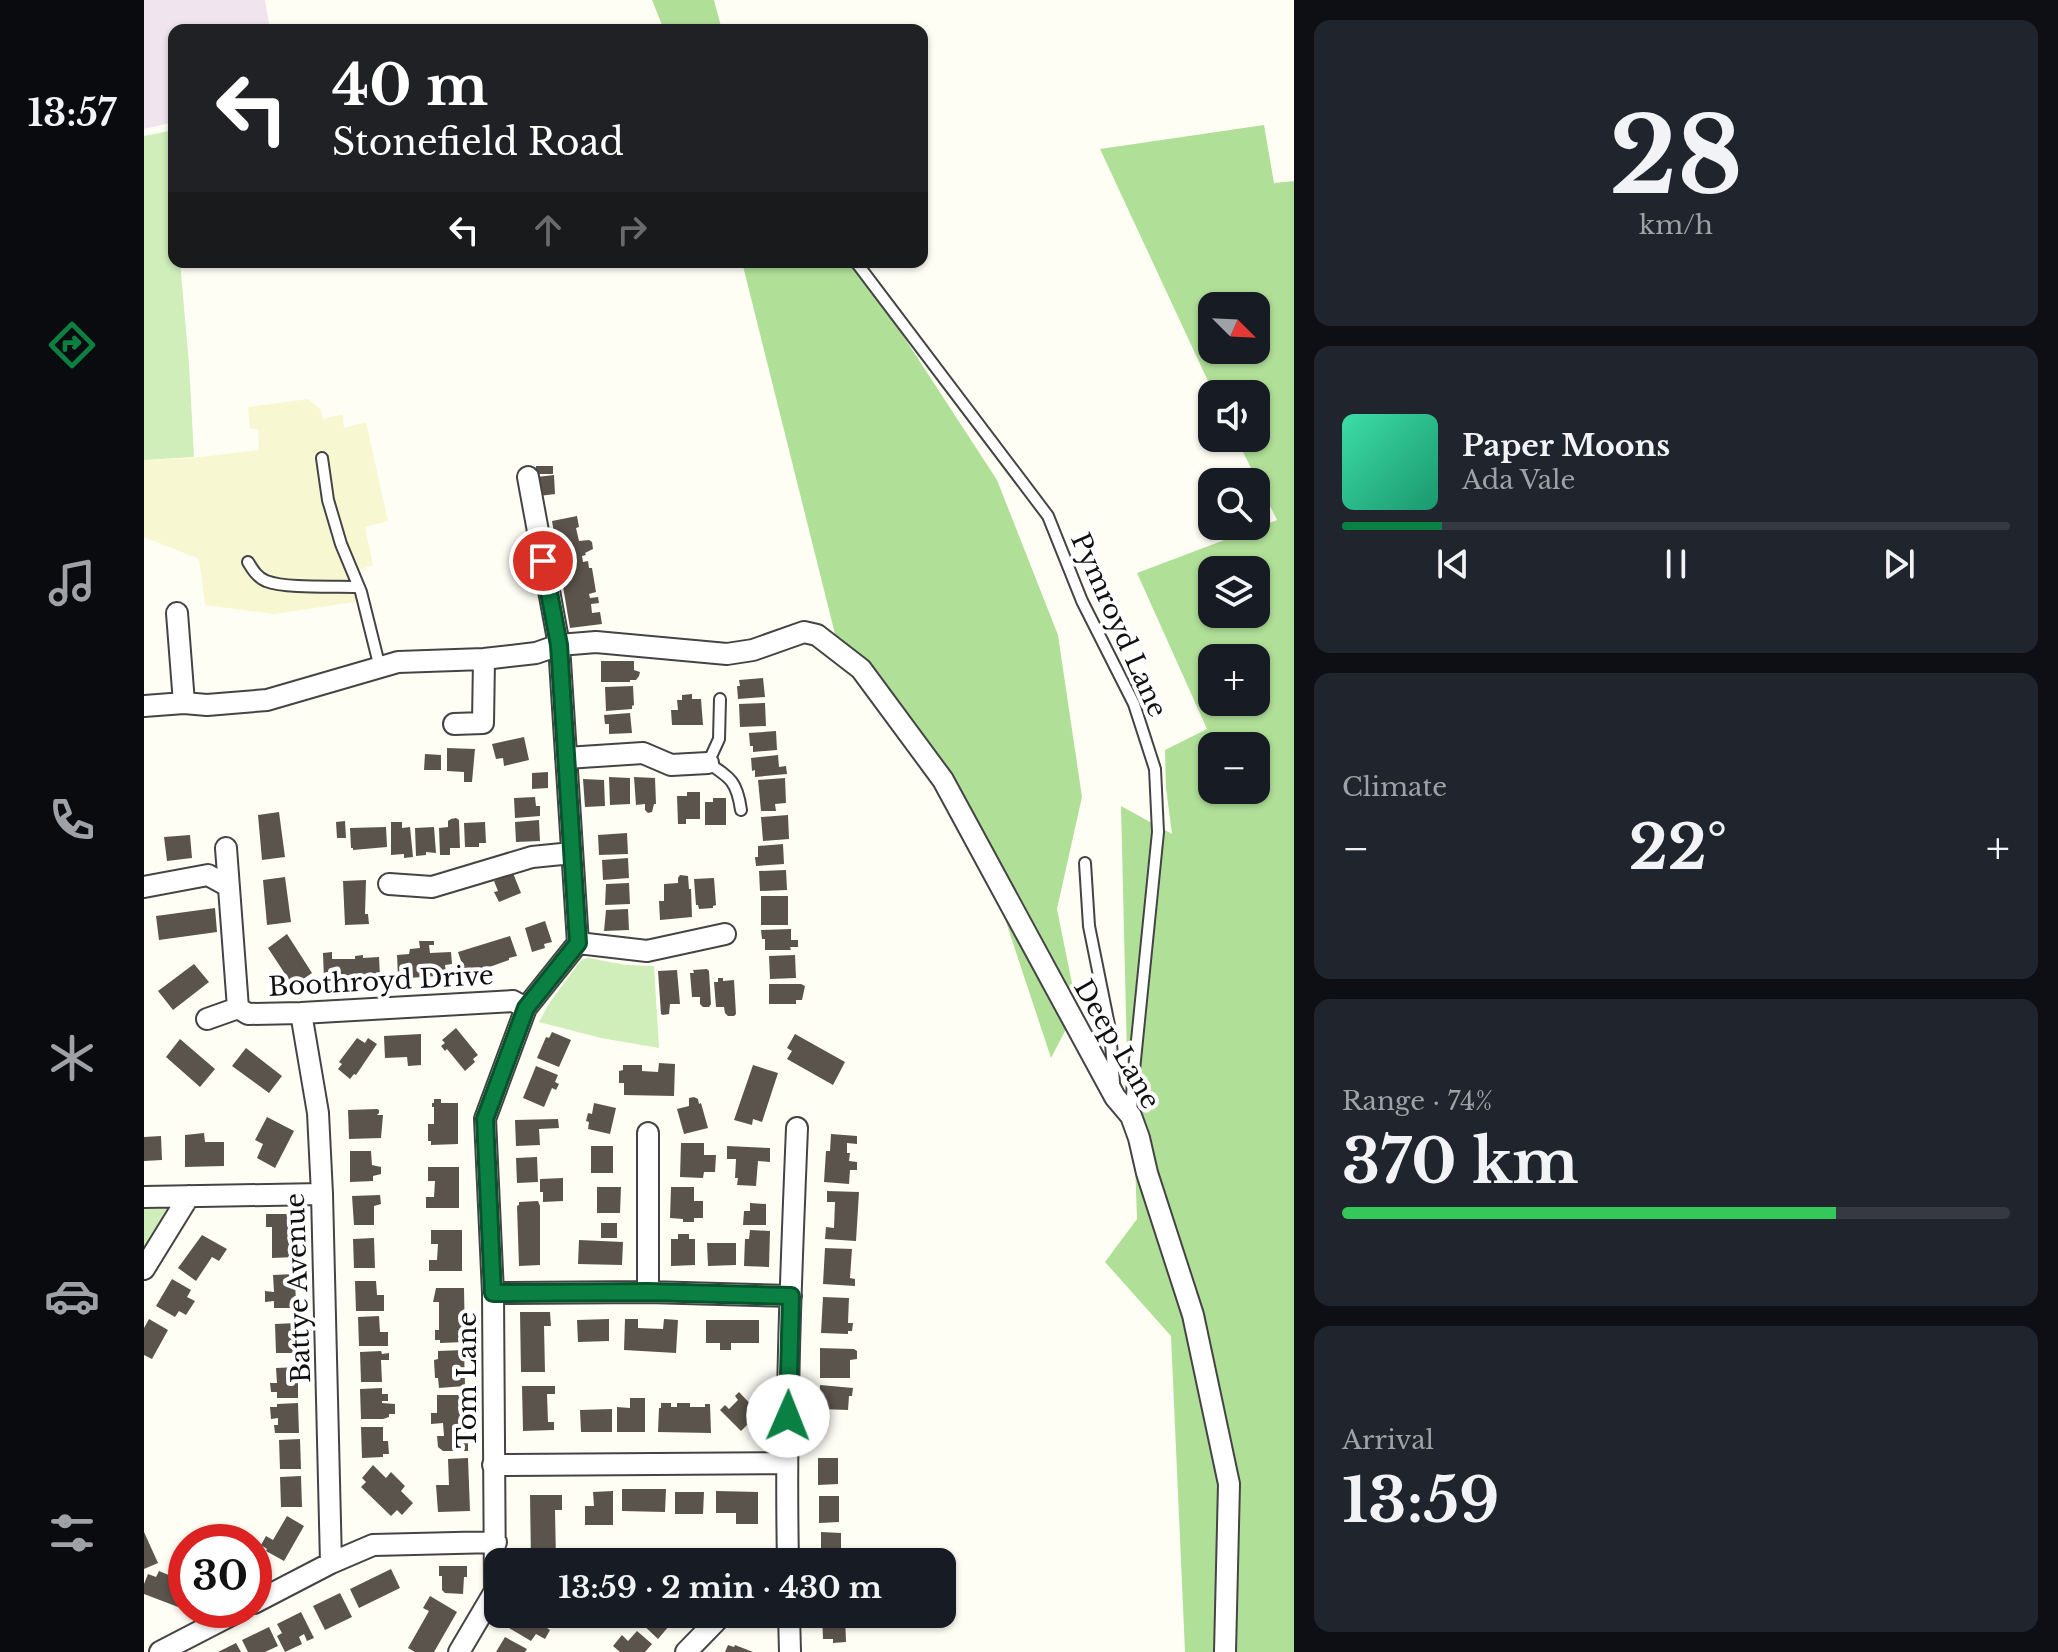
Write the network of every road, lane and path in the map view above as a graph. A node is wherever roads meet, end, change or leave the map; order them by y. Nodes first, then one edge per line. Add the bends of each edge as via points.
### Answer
1 (861, 268) edge
2 (322, 458) dead end
3 (528, 477) dead end
4 (248, 562) dead end
5 (358, 587) junction
6 (177, 613) dead end
7 (559, 645) junction
8 (484, 659) junction
9 (380, 668) junction
10 (720, 699) dead end
11 (184, 703) junction
12 (144, 705) edge
13 (454, 724) dead end
14 (566, 758) junction
15 (708, 763) junction
16 (741, 810) dead end
17 (226, 848) dead end
18 (572, 853) junction
19 (1085, 863) dead end
20 (389, 884) dead end
21 (228, 886) junction
22 (144, 887) edge
23 (725, 934) dead end
24 (578, 943) junction
25 (238, 1008) junction
26 (526, 1008) junction
27 (301, 1013) junction
28 (207, 1019) dead end
29 (1115, 1097) junction
30 (1131, 1116) junction
31 (797, 1128) dead end
32 (648, 1133) dead end
33 (322, 1194) junction
34 (189, 1196) junction
35 (144, 1197) edge
36 (144, 1269) edge
37 (648, 1292) junction
38 (493, 1293) junction
39 (791, 1296) junction
40 (787, 1463) junction
41 (493, 1465) junction
42 (496, 1542) junction
43 (783, 1548) edge
44 (331, 1563) junction
45 (272, 1594) edge
46 (206, 1628) edge
47 (709, 1628) edge
48 (789, 1628) edge
49 (160, 1652) edge
50 (459, 1652) edge
51 (686, 1652) edge
52 (790, 1652) edge
53 (1225, 1652) edge

1 - 30 lane, Pymroyd Lane via 1048,516 1082,601 1134,704 1155,769 1158,832
2 - 5 lane via 328,500
3 - 7 street
4 - 5 lane via 268,581
5 - 9 lane
6 - 11 street
7 - 8 street
7 - 14 street
7 - 29 street, Deep Lane via 596,642 727,654 804,632 817,635 861,669 943,780
8 - 9 street via 398,662
8 - 13 street via 483,723
9 - 11 street via 267,700
10 - 15 lane via 719,739
11 - 12 street
14 - 15 street via 643,753 671,765
14 - 18 street
15 - 16 lane via 738,790
17 - 21 street, Boothroyd Drive
18 - 20 street via 532,857 432,887
18 - 24 street
19 - 29 lane via 1089,926 1110,1030
21 - 22 street via 208,875
21 - 25 street, Boothroyd Drive
23 - 24 street via 647,951
24 - 26 street, Tom Lane
25 - 27 street, Boothroyd Drive via 248,1014
25 - 28 street, Boothroyd Drive
26 - 27 street, Boothroyd Drive via 513,1001
26 - 38 street, Tom Lane via 485,1119
27 - 33 street, Battye Avenue via 318,1113
29 - 30 street, Deep Lane
30 - 53 street, Deep Lane via 1193,1315 1229,1484
31 - 39 street
32 - 37 street
33 - 34 street
33 - 44 street, Battye Avenue
34 - 35 street
34 - 36 street
37 - 38 street
37 - 39 street
38 - 41 street, Tom Lane
39 - 40 street
40 - 41 street
40 - 43 street
41 - 42 street, Tom Lane
42 - 44 street via 373,1545
42 - 50 street, Tom Lane via 495,1591
44 - 45 street
46 - 49 street
47 - 51 street
48 - 52 street

